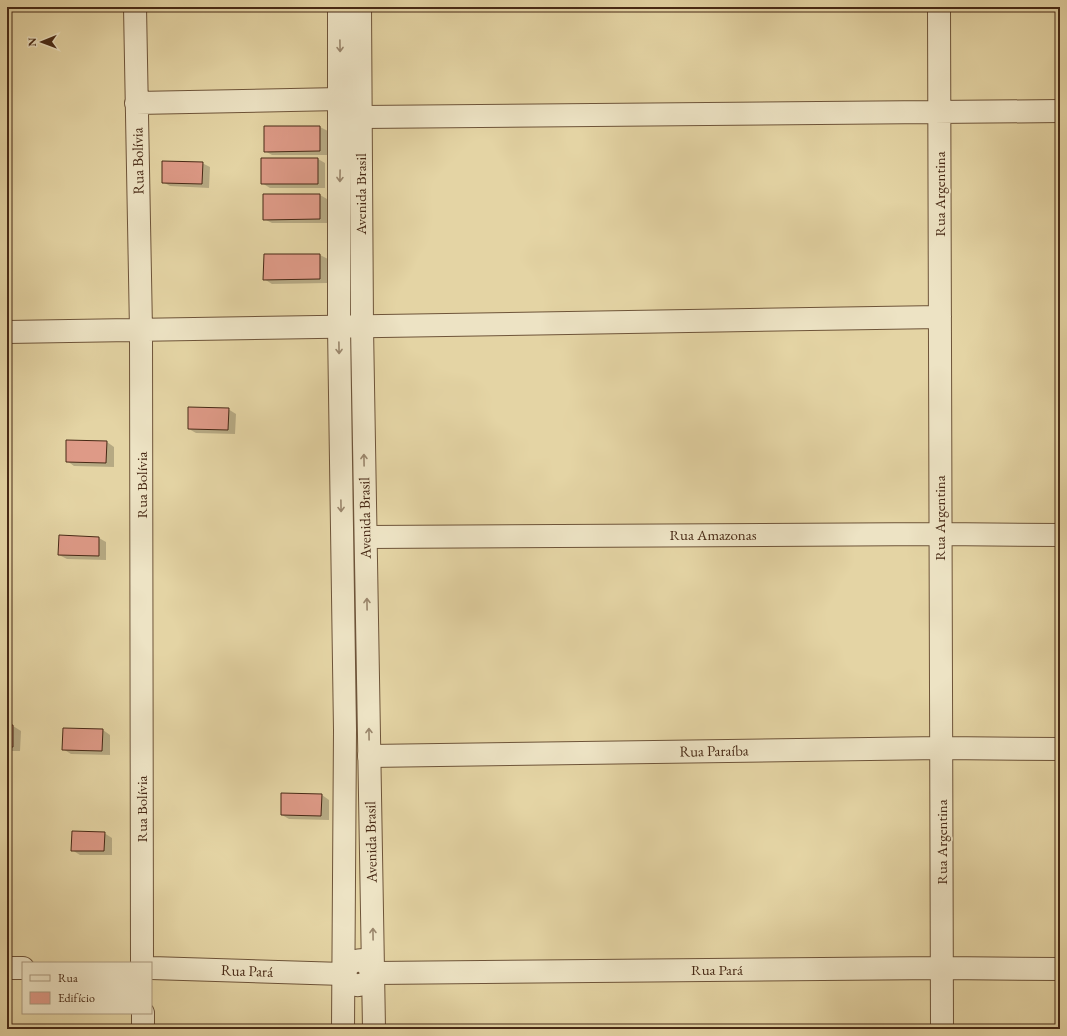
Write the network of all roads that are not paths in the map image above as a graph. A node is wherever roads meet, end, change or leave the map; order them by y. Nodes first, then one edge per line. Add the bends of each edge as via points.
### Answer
1 (135, 7) edge
2 (339, 7) edge
3 (360, 7) edge
4 (940, 7) edge
5 (340, 99) junction
6 (136, 103) junction
7 (1060, 111) edge
8 (940, 112) junction
9 (361, 117) junction
10 (940, 317) junction
11 (339, 327) junction
12 (362, 327) junction
13 (141, 330) junction
14 (7, 332) edge
15 (940, 534) junction
16 (1060, 535) edge
17 (366, 537) junction
18 (941, 748) junction
19 (1060, 749) edge
20 (369, 756) junction
21 (142, 962) edge
22 (7, 968) edge
23 (22, 968) edge
24 (152, 968) edge
25 (942, 968) junction
26 (1060, 969) edge
27 (374, 973) junction
28 (343, 974) junction
29 (143, 1014) edge
30 (143, 1029) edge
31 (343, 1029) edge
32 (374, 1029) edge
33 (942, 1029) edge

1 - 6 street, Rua Bolívia
2 -> 5 street, Avenida Brasil
3 - 9 street, Avenida Brasil
4 - 8 street, Rua Argentina
5 - 6 street
5 -> 11 street, Avenida Brasil
6 - 13 street, Rua Bolívia
7 - 8 street
8 - 9 street
8 - 10 street, Rua Argentina
9 - 12 street, Avenida Brasil
10 - 12 street
10 - 15 street, Rua Argentina
11 - 12 street
11 - 13 street
11 -> 28 street, Avenida Brasil via 345,730
17 -> 12 street, Avenida Brasil
13 - 14 street
13 - 21 street, Rua Bolívia
15 - 16 street, Rua Amazonas
15 - 17 street, Rua Amazonas
15 - 18 street, Rua Argentina
20 -> 17 street, Avenida Brasil
18 - 19 street, Rua Paraíba
18 - 20 street, Rua Paraíba
18 - 25 street, Rua Argentina
27 -> 20 street, Avenida Brasil
22 - 23 street
24 - 28 street, Rua Pará
25 - 26 street, Rua Pará
25 - 27 street, Rua Pará
25 - 33 street, Rua Argentina
27 - 28 street via 362,960 355,960
27 - 32 street, Avenida Brasil
28 - 31 street, Avenida Brasil
29 - 30 street

